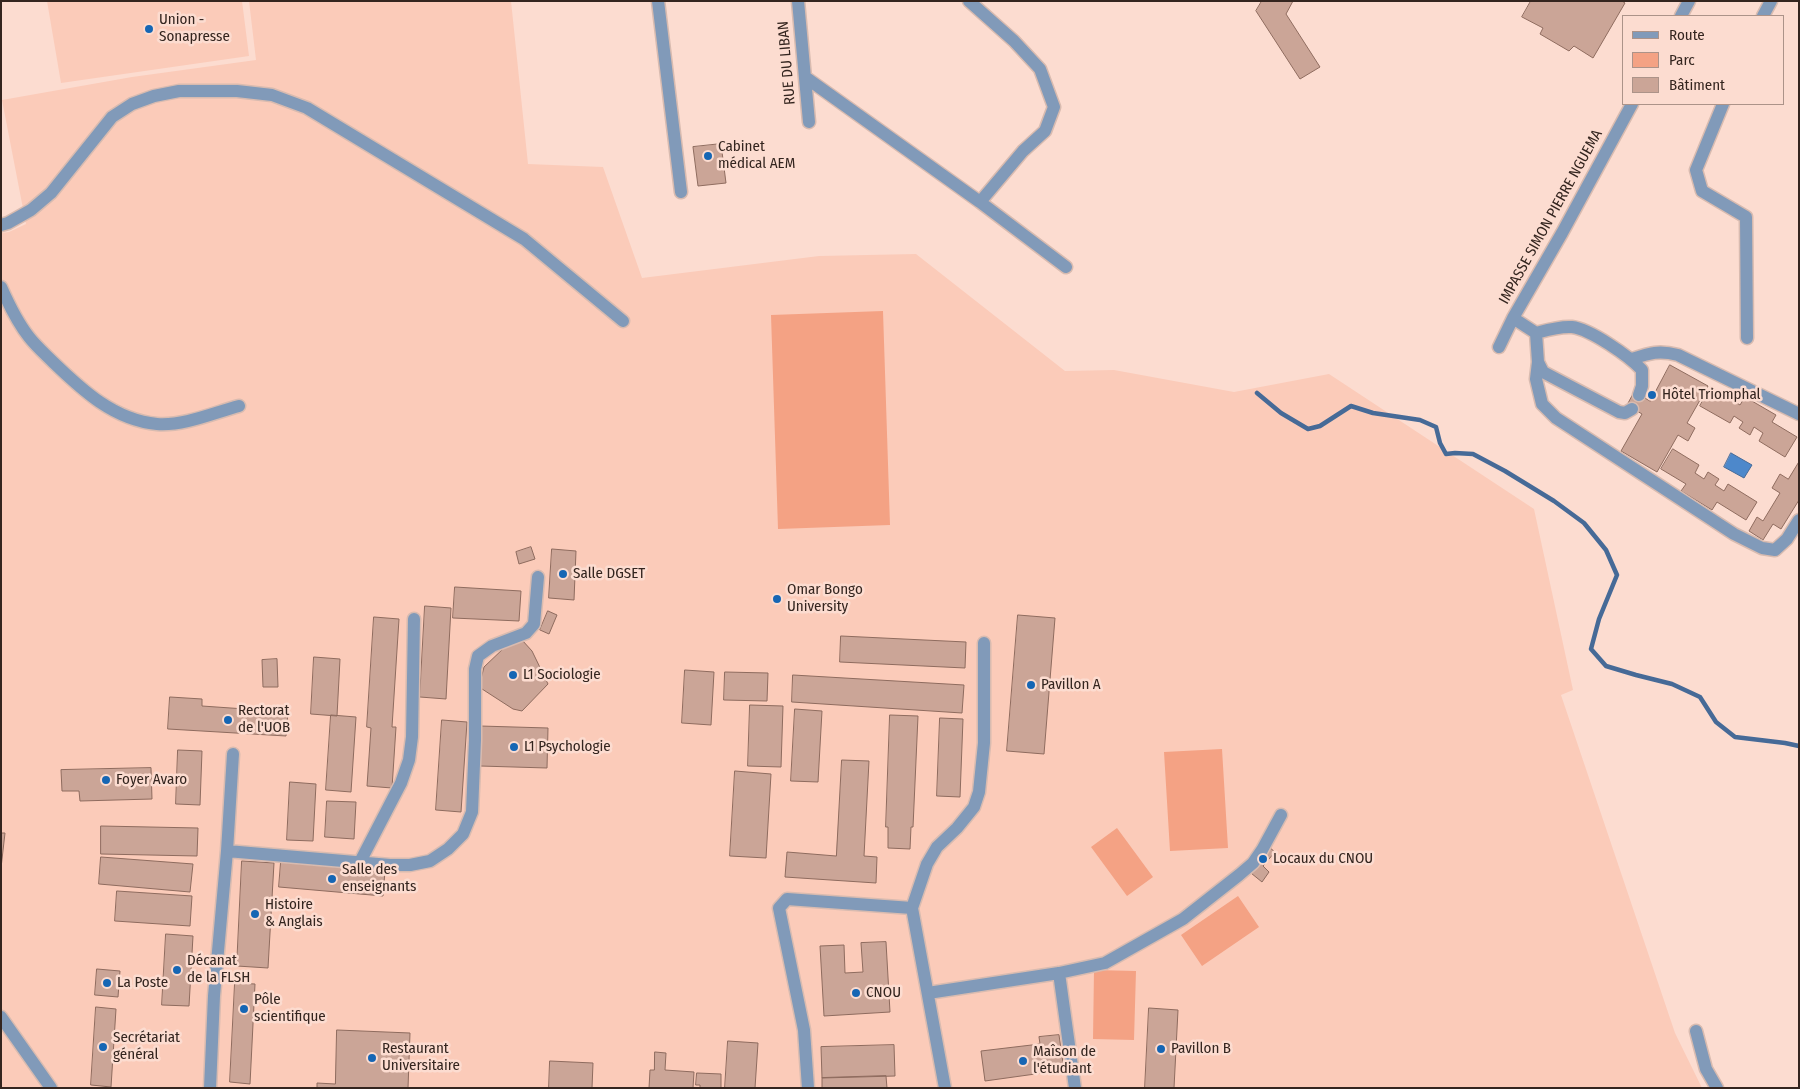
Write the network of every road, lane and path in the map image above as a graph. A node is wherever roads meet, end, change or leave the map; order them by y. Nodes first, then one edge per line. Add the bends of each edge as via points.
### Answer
1 (658, 1) edge
2 (798, 1) edge
3 (970, 1) edge
4 (1689, 1) edge
5 (1771, 1) edge
6 (1682, 15) edge
7 (1764, 15) edge
8 (805, 77) junction
9 (1631, 105) edge
10 (1723, 105) edge
11 (809, 122) dead end
12 (681, 192) dead end
13 (980, 202) junction
14 (1, 225) edge
15 (1066, 267) dead end
16 (1, 287) edge
17 (1513, 318) junction
18 (623, 321) dead end
19 (1536, 333) junction
20 (1747, 338) dead end
21 (1499, 347) dead end
22 (1632, 359) junction
23 (1538, 362) junction
24 (1639, 395) dead end
25 (239, 406) dead end
26 (1632, 408) dead end
27 (1799, 414) edge
28 (1799, 520) edge
29 (538, 577) dead end
30 (414, 619) dead end
31 (984, 643) dead end
32 (233, 754) dead end
33 (1281, 815) dead end
34 (227, 851) junction
35 (360, 862) junction
36 (912, 908) junction
37 (1058, 973) junction
38 (928, 993) junction
39 (1, 1017) edge
40 (1696, 1031) dead end
41 (51, 1088) edge
42 (210, 1088) edge
43 (808, 1088) edge
44 (945, 1088) edge
45 (1075, 1088) edge
46 (1718, 1088) edge

1 - 12 street
2 - 8 street, RUE DU LIBAN
3 - 13 street via 1040,69 1054,107 1045,131 1023,151
4 - 6 street
5 - 7 street
8 - 11 street, RUE DU LIBAN
8 - 13 street
9 - 17 street, IMPASSE SIMON PIERRE NGUEMA
10 - 20 street via 1696,170 1702,191 1746,217
13 - 15 street
14 - 18 street via 31,210 51,192 112,117 132,104 179,91 237,91 272,96 308,108 524,239
16 - 25 street via 29,338 76,384 103,405 129,418 157,424 180,422
17 - 19 street
17 - 21 street, IMPASSE SIMON PIERRE NGUEMA
19 - 22 street via 1572,327 1587,332
19 - 23 street
22 - 24 street via 1642,370
22 - 27 street via 1664,351 1678,355
23 - 26 street via 1542,372 1619,412
23 - 28 street via 1536,379 1542,404 1556,418 1734,534 1762,548 1775,550 1787,540
29 - 35 street via 534,624 526,633 492,646 478,656 472,812 463,834 430,861 410,865
30 - 35 street via 412,737 408,760 398,790
31 - 36 street via 984,743 980,792 957,828 936,847
32 - 34 street
33 - 37 street via 1253,863 1196,910 1105,963
34 - 35 street
34 - 42 street via 214,996
36 - 38 street
36 - 43 street via 787,900 779,908 804,1030
37 - 38 street
37 - 45 street
38 - 44 street
39 - 41 street
40 - 46 street via 1706,1069

